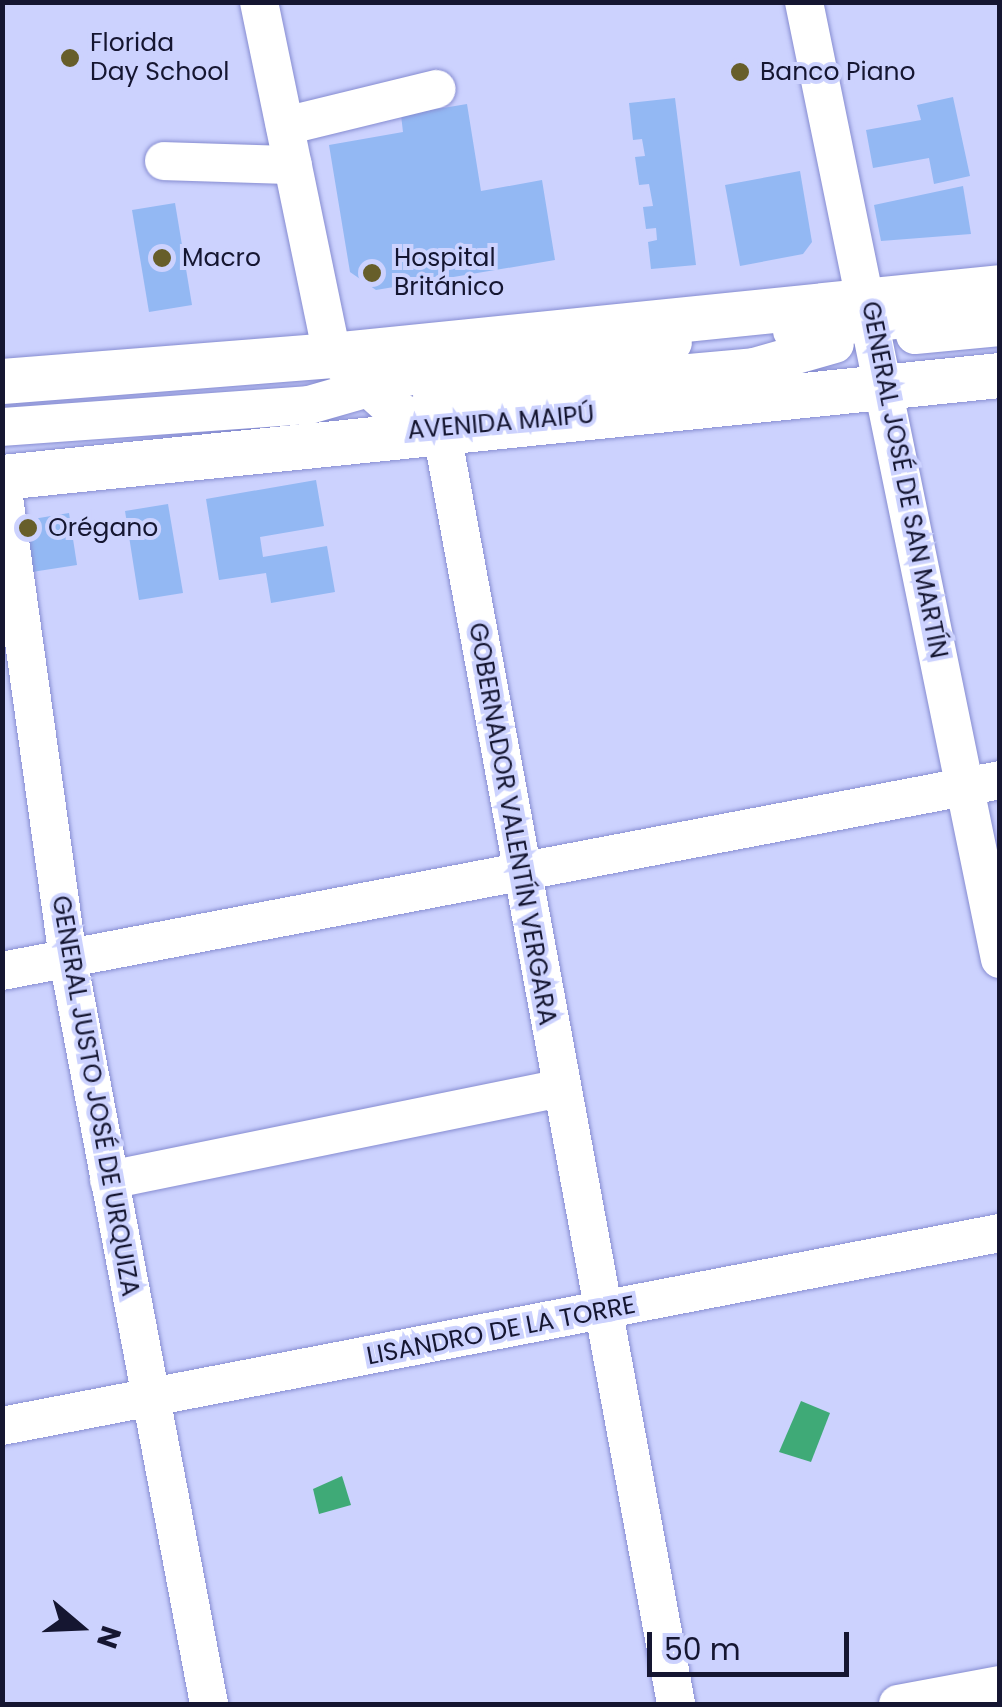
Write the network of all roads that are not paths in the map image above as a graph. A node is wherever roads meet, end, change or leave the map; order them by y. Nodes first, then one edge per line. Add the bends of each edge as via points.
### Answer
1 (259, 2) edge
2 (804, 2) edge
3 (437, 89) dead end
4 (285, 126) junction
5 (164, 161) dead end
6 (293, 165) junction
7 (1000, 287) edge
8 (1000, 309) edge
9 (880, 326) junction
10 (1000, 326) edge
11 (1000, 340) edge
12 (332, 355) junction
13 (1000, 374) edge
14 (2, 380) edge
15 (882, 386) junction
16 (380, 397) junction
17 (444, 409) junction
18 (136, 413) junction
19 (2, 418) edge
20 (2, 426) edge
21 (2, 444) edge
22 (2, 480) edge
23 (982, 783) edge
24 (520, 877) junction
25 (1000, 958) edge
26 (68, 959) junction
27 (2, 972) edge
28 (560, 1088) junction
29 (108, 1180) junction
30 (1000, 1233) edge
31 (602, 1311) junction
32 (150, 1399) junction
33 (2, 1426) edge
34 (1000, 1685) edge
35 (209, 1704) edge
36 (676, 1704) edge
37 (898, 1704) edge

1 - 4 street
2 - 9 street, GENERAL JOSÉ DE SAN MARTÍN
3 - 4 street
4 - 6 street
5 - 6 street
6 - 12 street
7 - 9 main road
8 - 9 street
9 - 10 street
9 - 11 street
9 - 12 main road
9 - 15 street, GENERAL JOSÉ DE SAN MARTÍN
9 - 16 street via 445,366
9 - 17 street via 835,344 625,371
12 - 14 main road
12 - 16 street
13 - 15 main road, AVENIDA MAIPÚ
15 - 17 main road, AVENIDA MAIPÚ
15 - 23 street, GENERAL JOSÉ DE SAN MARTÍN
16 - 17 street
16 - 18 street
16 - 21 street
17 - 22 main road, AVENIDA MAIPÚ
17 - 24 street, GOBERNADOR VALENTÍN VERGARA
18 - 19 street
18 - 20 street
22 - 26 street, GENERAL JUSTO JOSÉ DE URQUIZA
23 - 24 street
23 - 25 street, GENERAL JOSÉ DE SAN MARTÍN
24 - 26 street
24 - 28 street, GOBERNADOR VALENTÍN VERGARA
26 - 27 street
26 - 29 street, GENERAL JUSTO JOSÉ DE URQUIZA
28 - 29 street
28 - 31 street, GOBERNADOR VALENTÍN VERGARA
29 - 32 street, GENERAL JUSTO JOSÉ DE URQUIZA
30 - 31 street, LISANDRO DE LA TORRE
31 - 32 street, LISANDRO DE LA TORRE
31 - 36 street, GOBERNADOR VALENTÍN VERGARA
32 - 33 street, LISANDRO DE LA TORRE
32 - 35 street, GENERAL JUSTO JOSÉ DE URQUIZA
34 - 37 street

